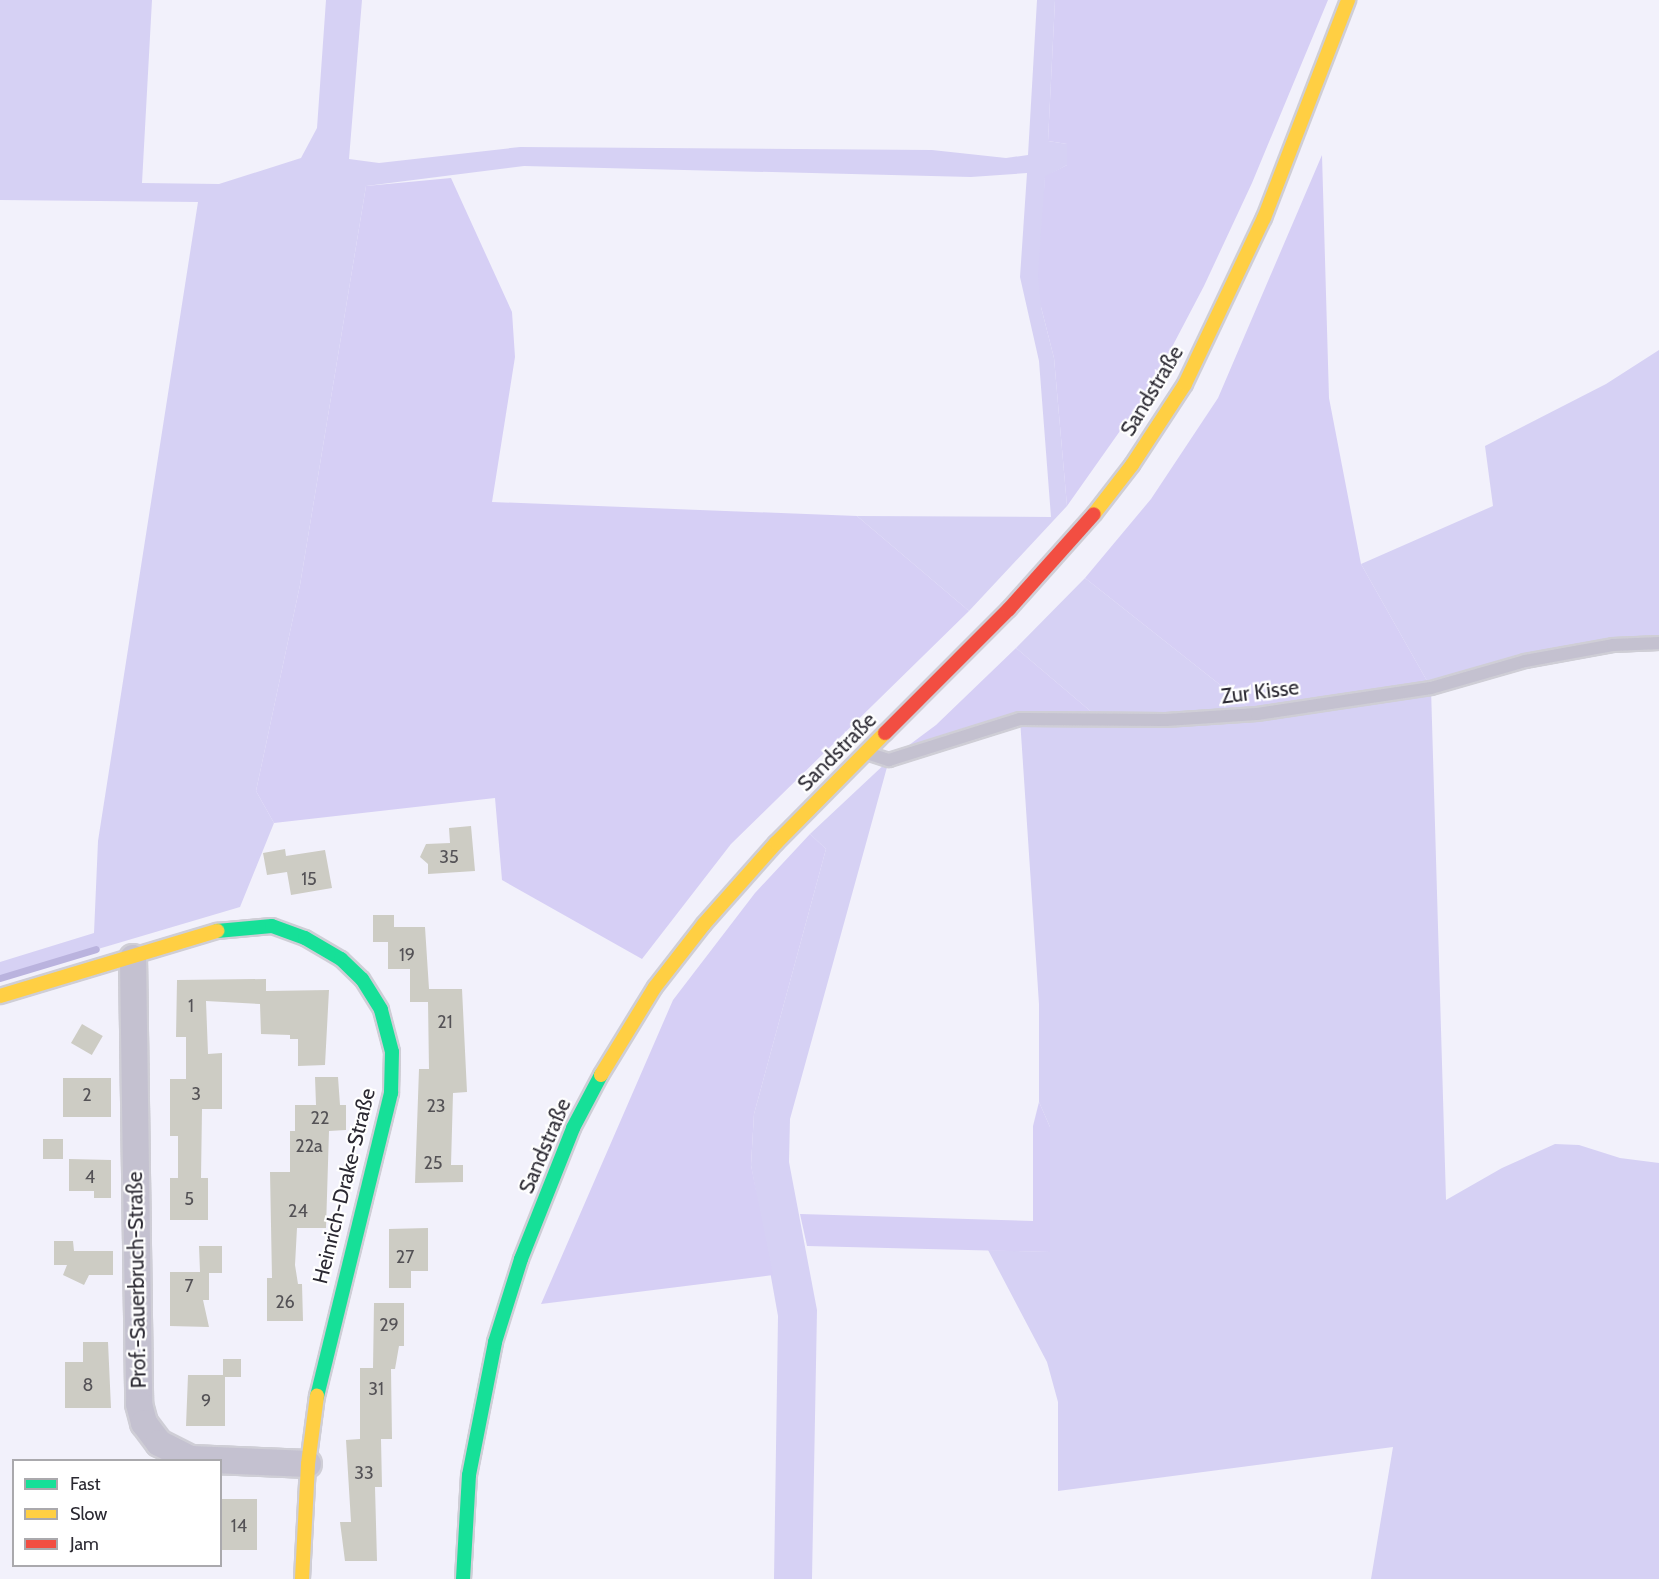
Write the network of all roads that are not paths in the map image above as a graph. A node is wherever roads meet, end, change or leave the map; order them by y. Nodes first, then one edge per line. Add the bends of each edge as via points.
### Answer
1 (1348, 0) edge
2 (1659, 643) edge
3 (866, 753) junction
4 (133, 957) junction
5 (0, 996) edge
6 (191, 1459) edge
7 (222, 1460) edge
8 (308, 1464) junction
9 (302, 1579) edge
10 (463, 1579) edge

1 - 3 main road, Sandstraße via 1264,218 1185,384 1132,465 1074,539
2 - 3 lane, Zur Kisse via 1613,645 1525,661 1431,688 1257,714 1166,720 1020,719 889,760
3 - 10 main road, Sandstraße via 776,843 676,960 614,1052 573,1128 521,1259 495,1342 469,1475
4 - 5 main road, Heinrich-Drake-Straße
4 - 6 street, Prof.-Sauerbruch-Straße via 139,1404 144,1423 159,1443
4 - 8 main road, Heinrich-Drake-Straße via 224,929 272,926 305,938 340,959 362,979 381,1010 392,1052 391,1093 321,1370
7 - 8 street, Prof.-Sauerbruch-Straße
8 - 9 main road, Heinrich-Drake-Straße

